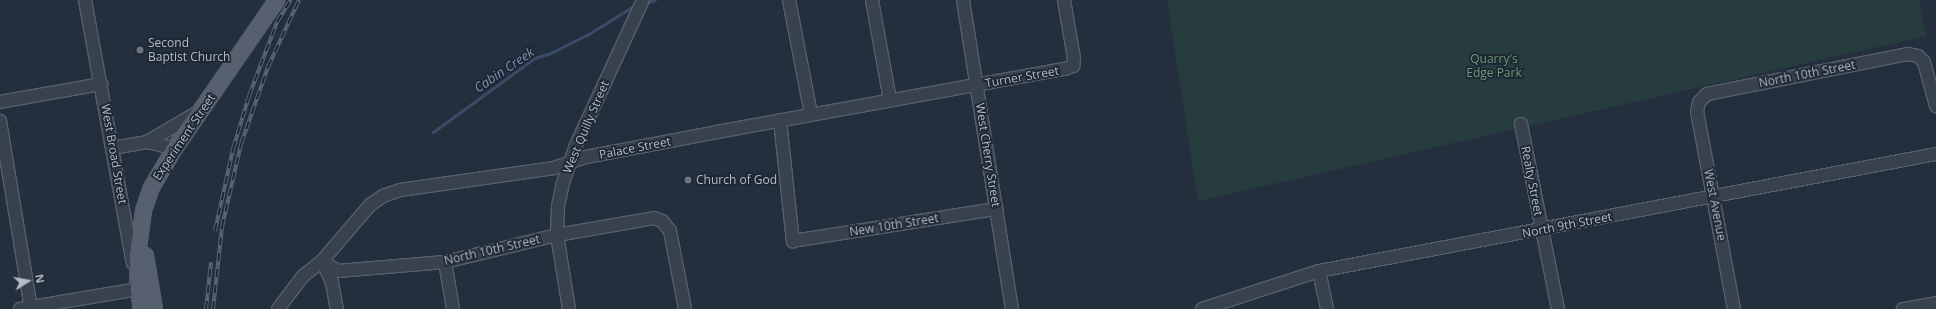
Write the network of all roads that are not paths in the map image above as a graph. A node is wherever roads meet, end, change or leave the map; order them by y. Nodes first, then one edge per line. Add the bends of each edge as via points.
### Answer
1 (85, 0) edge
2 (276, 0) edge
3 (643, 0) edge
4 (789, 0) edge
5 (872, 0) edge
6 (963, 0) edge
7 (1064, 0) edge
8 (101, 84) junction
9 (977, 85) junction
10 (890, 100) junction
11 (0, 102) edge
12 (1699, 102) joint
13 (1936, 106) edge
14 (200, 111) junction
15 (811, 114) junction
16 (780, 120) junction
17 (0, 121) edge
18 (1521, 124) dead end
19 (147, 142) junction
20 (113, 148) junction
21 (174, 148) junction
22 (1936, 154) edge
23 (570, 163) junction
24 (1714, 197) junction
25 (996, 209) junction
26 (140, 226) junction
27 (1542, 230) junction
28 (557, 235) junction
29 (322, 261) junction
30 (445, 262) junction
31 (1319, 271) junction
32 (138, 289) junction
33 (1936, 302) edge
34 (27, 308) edge
35 (141, 309) edge
36 (154, 309) edge
37 (278, 309) edge
38 (337, 309) edge
39 (453, 309) edge
40 (569, 309) edge
41 (685, 309) edge
42 (1012, 309) edge
43 (1202, 309) edge
44 (1326, 309) edge
45 (1558, 309) edge
46 (1734, 309) edge
47 (1903, 309) edge

1 - 8 street, West Broad Street
2 - 14 main road, Experiment Street
3 - 23 street, West Quilly Street
4 - 15 street
5 - 10 street
6 - 9 street, West Cherry Street
7 - 9 street, Turner Street via 1074,58 1073,66
8 - 11 street
8 - 20 street, West Broad Street
9 - 10 street, Palace Street
9 - 25 street, West Cherry Street
10 - 15 street, Palace Street
12 - 13 street, North 10th Street via 1707,94 1907,54 1918,56 1924,62
12 - 24 street, West Avenue via 1697,112
14 - 19 street
14 - 21 main road, Experiment Street
15 - 16 street, Palace Street
16 - 23 street, Palace Street via 586,157
16 - 25 street, New 10th Street via 793,241
17 - 34 street
18 - 27 street, Realty Street
19 - 20 street
19 - 21 street
20 - 32 street, West Broad Street
21 - 26 main road, Experiment Street via 151,187
22 - 24 street, North 9th Street
23 - 28 street, West Quilly Street via 558,206
23 - 29 street, Palace Street via 554,168 400,190 383,196 370,205
24 - 27 street, North 9th Street
24 - 46 street, West Avenue
25 - 42 street, West Cherry Street
26 - 32 main road, Experiment Street
26 - 36 main road
27 - 31 street, North 9th Street
27 - 45 street, Realty Street
28 - 30 street, North 10th Street
28 - 40 street, West Quilly Street
28 - 41 street, North 10th Street via 645,219 662,221 670,231
29 - 30 street, North 10th Street via 338,271
29 - 37 street, Palace Street via 303,276
29 - 38 street via 332,282
30 - 39 street
31 - 43 street, North 9th Street
31 - 44 street
32 - 34 street
32 - 35 main road, West Broad Street
33 - 47 street

